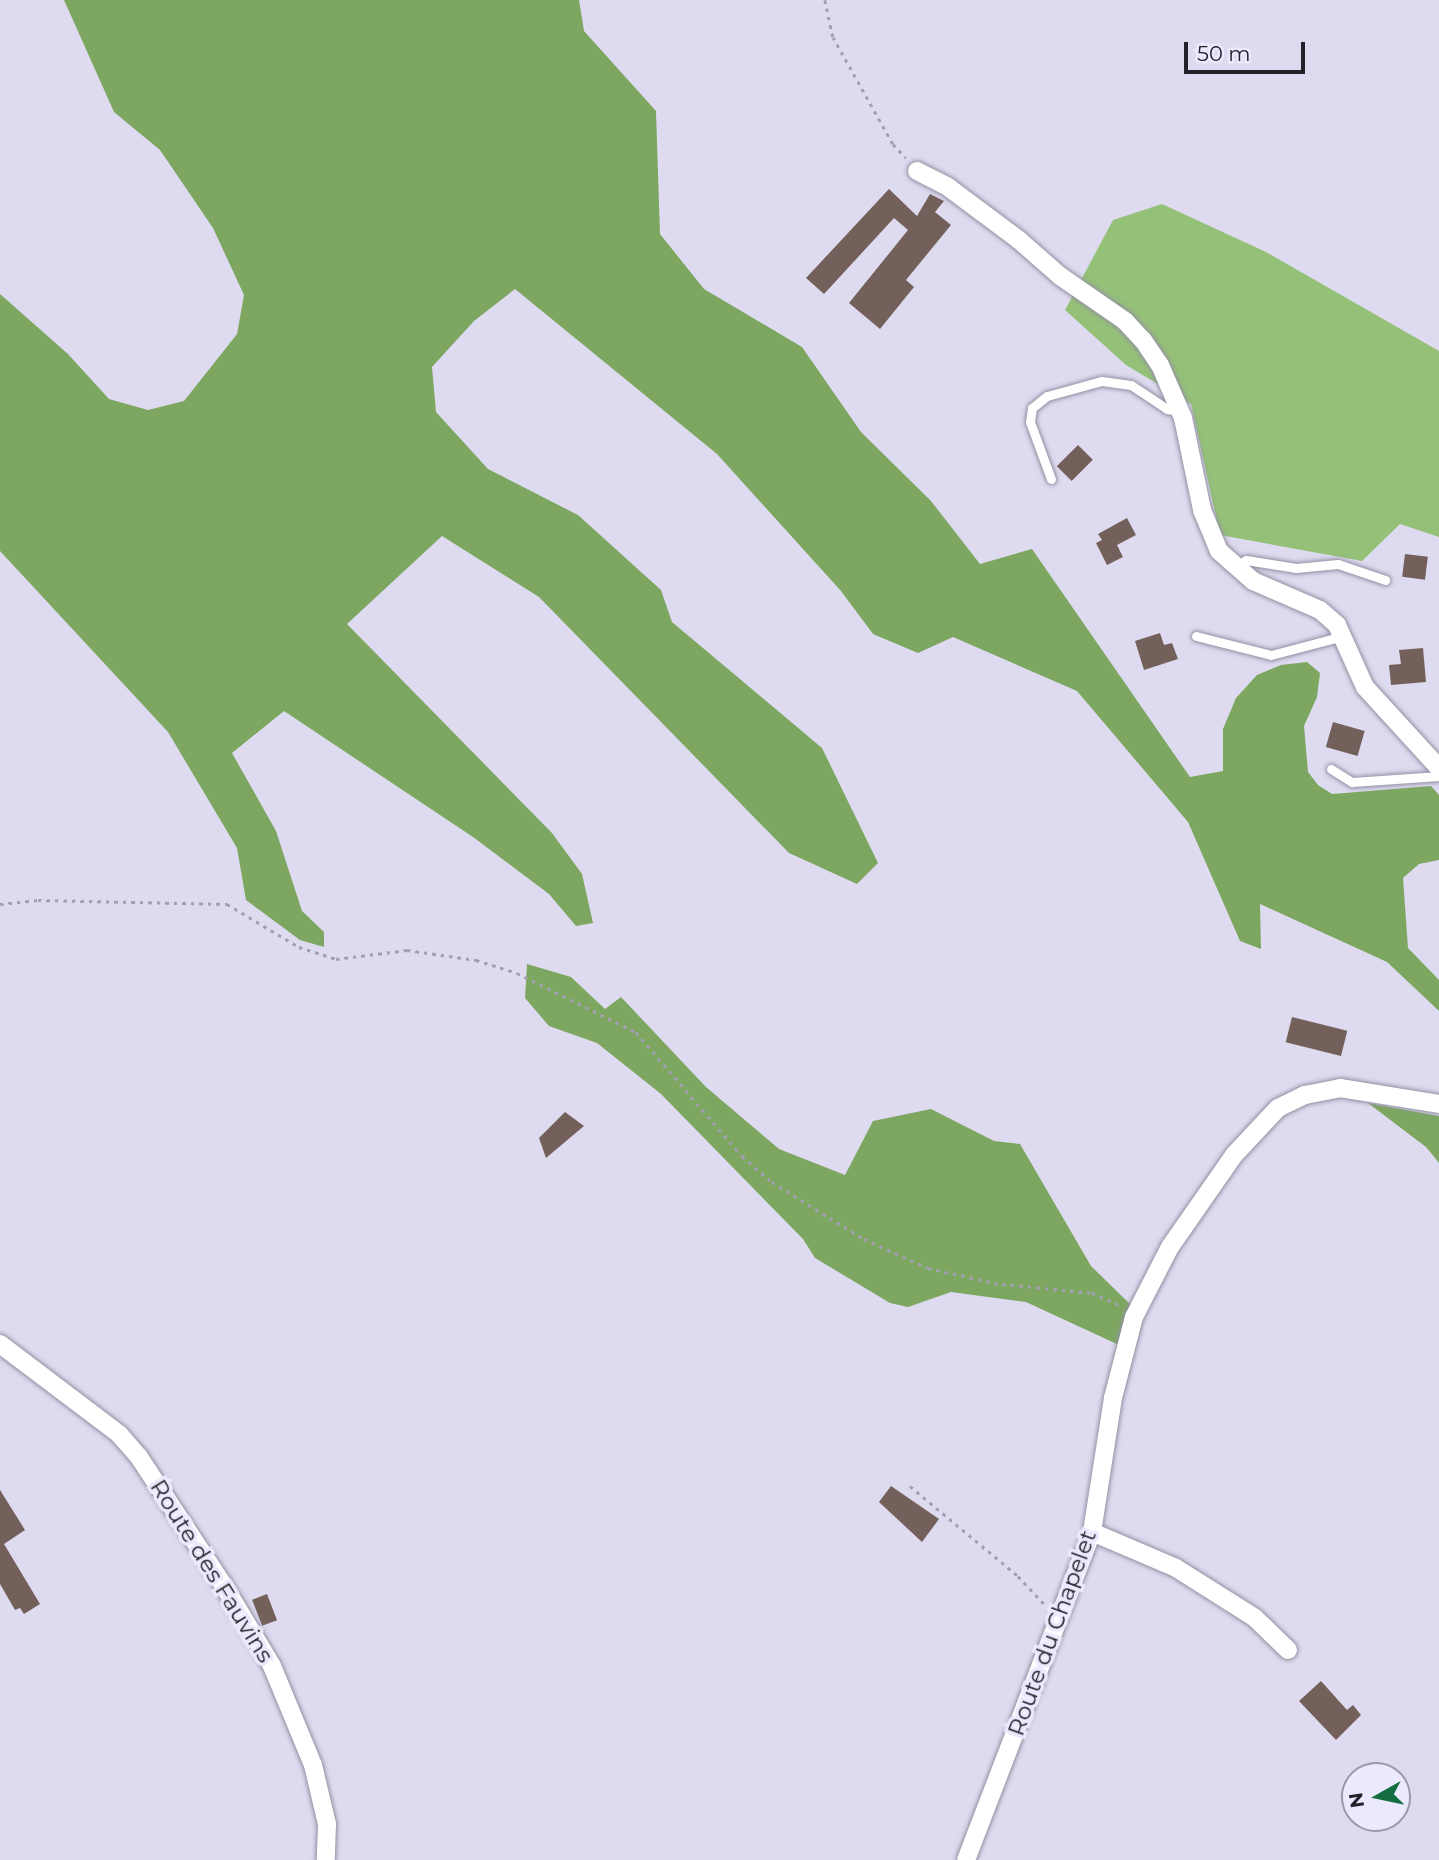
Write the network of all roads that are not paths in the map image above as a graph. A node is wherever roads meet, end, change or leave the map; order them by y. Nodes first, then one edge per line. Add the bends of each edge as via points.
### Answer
1 (917, 171) road end
2 (1181, 412) junction
3 (1051, 479) dead end
4 (1234, 568) junction
5 (1385, 580) dead end
6 (1196, 636) dead end
7 (1343, 636) junction
8 (1439, 768) edge
9 (1331, 769) dead end
10 (1439, 776) edge
11 (1439, 1104) edge
12 (0, 1343) edge
13 (1092, 1532) junction
14 (1288, 1650) dead end
15 (326, 1860) edge
16 (966, 1860) edge

1 - 2 street via 948,187 1059,276 1125,321 1160,365
2 - 3 lane via 1167,409 1131,385 1102,381 1047,396 1032,408 1030,422
2 - 4 street via 1209,531
4 - 5 lane via 1246,560 1296,568 1338,564
4 - 7 street via 1320,610
6 - 7 lane via 1271,655
7 - 8 street via 1364,687
9 - 10 lane via 1352,782
11 - 13 street, Route du Chapelet via 1340,1088 1305,1095 1278,1108 1234,1155 1170,1247 1134,1317 1113,1398
12 - 15 street, Route des Fauvins via 119,1434 224,1586 272,1667 313,1765 327,1824
13 - 14 street via 1176,1568 1255,1618
13 - 16 street, Route du Chapelet

